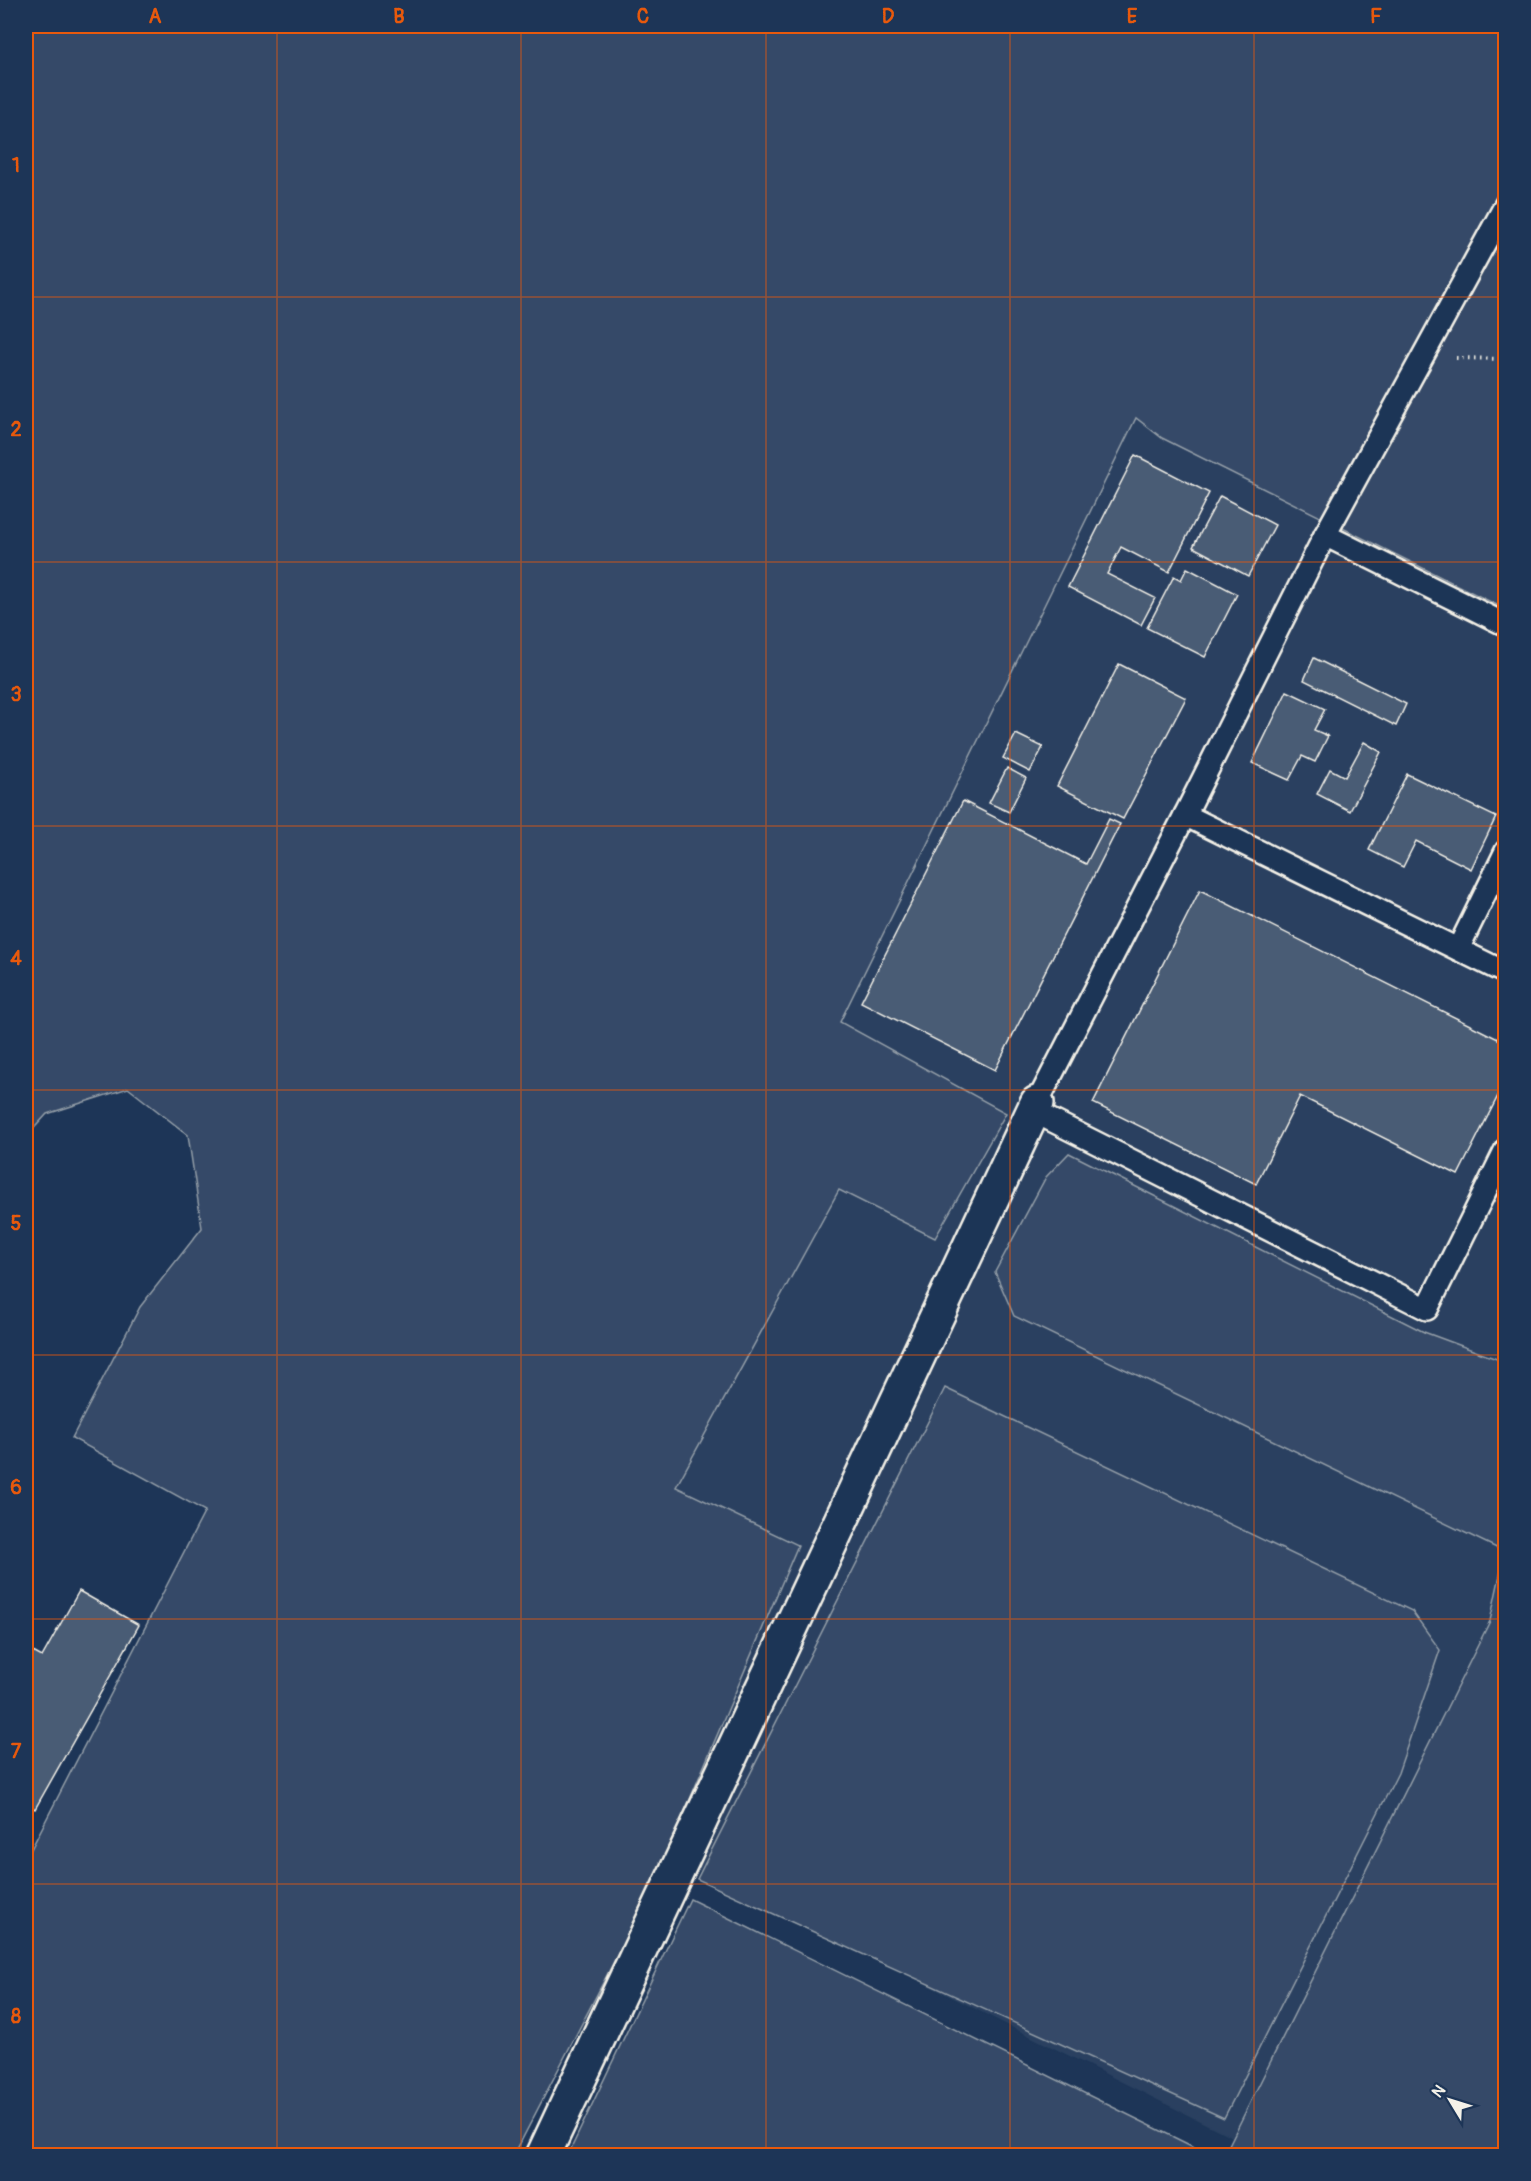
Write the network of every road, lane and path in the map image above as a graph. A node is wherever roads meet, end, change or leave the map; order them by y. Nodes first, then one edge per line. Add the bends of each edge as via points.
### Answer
1 (1506, 204) edge
2 (1422, 357) junction
3 (1506, 359) edge
4 (1325, 535) junction
5 (1506, 625) edge
6 (1185, 814) junction
7 (1506, 851) edge
8 (1458, 949) junction
9 (1506, 973) edge
10 (1035, 1107) junction
11 (1506, 1149) edge
12 (543, 2156) edge

1 - 2 lane
2 - 3 path
2 - 4 lane
4 - 5 lane
4 - 6 lane
6 - 8 lane
6 - 10 lane
7 - 8 lane
8 - 9 lane
10 - 11 lane via 1427,1309
10 - 12 street

